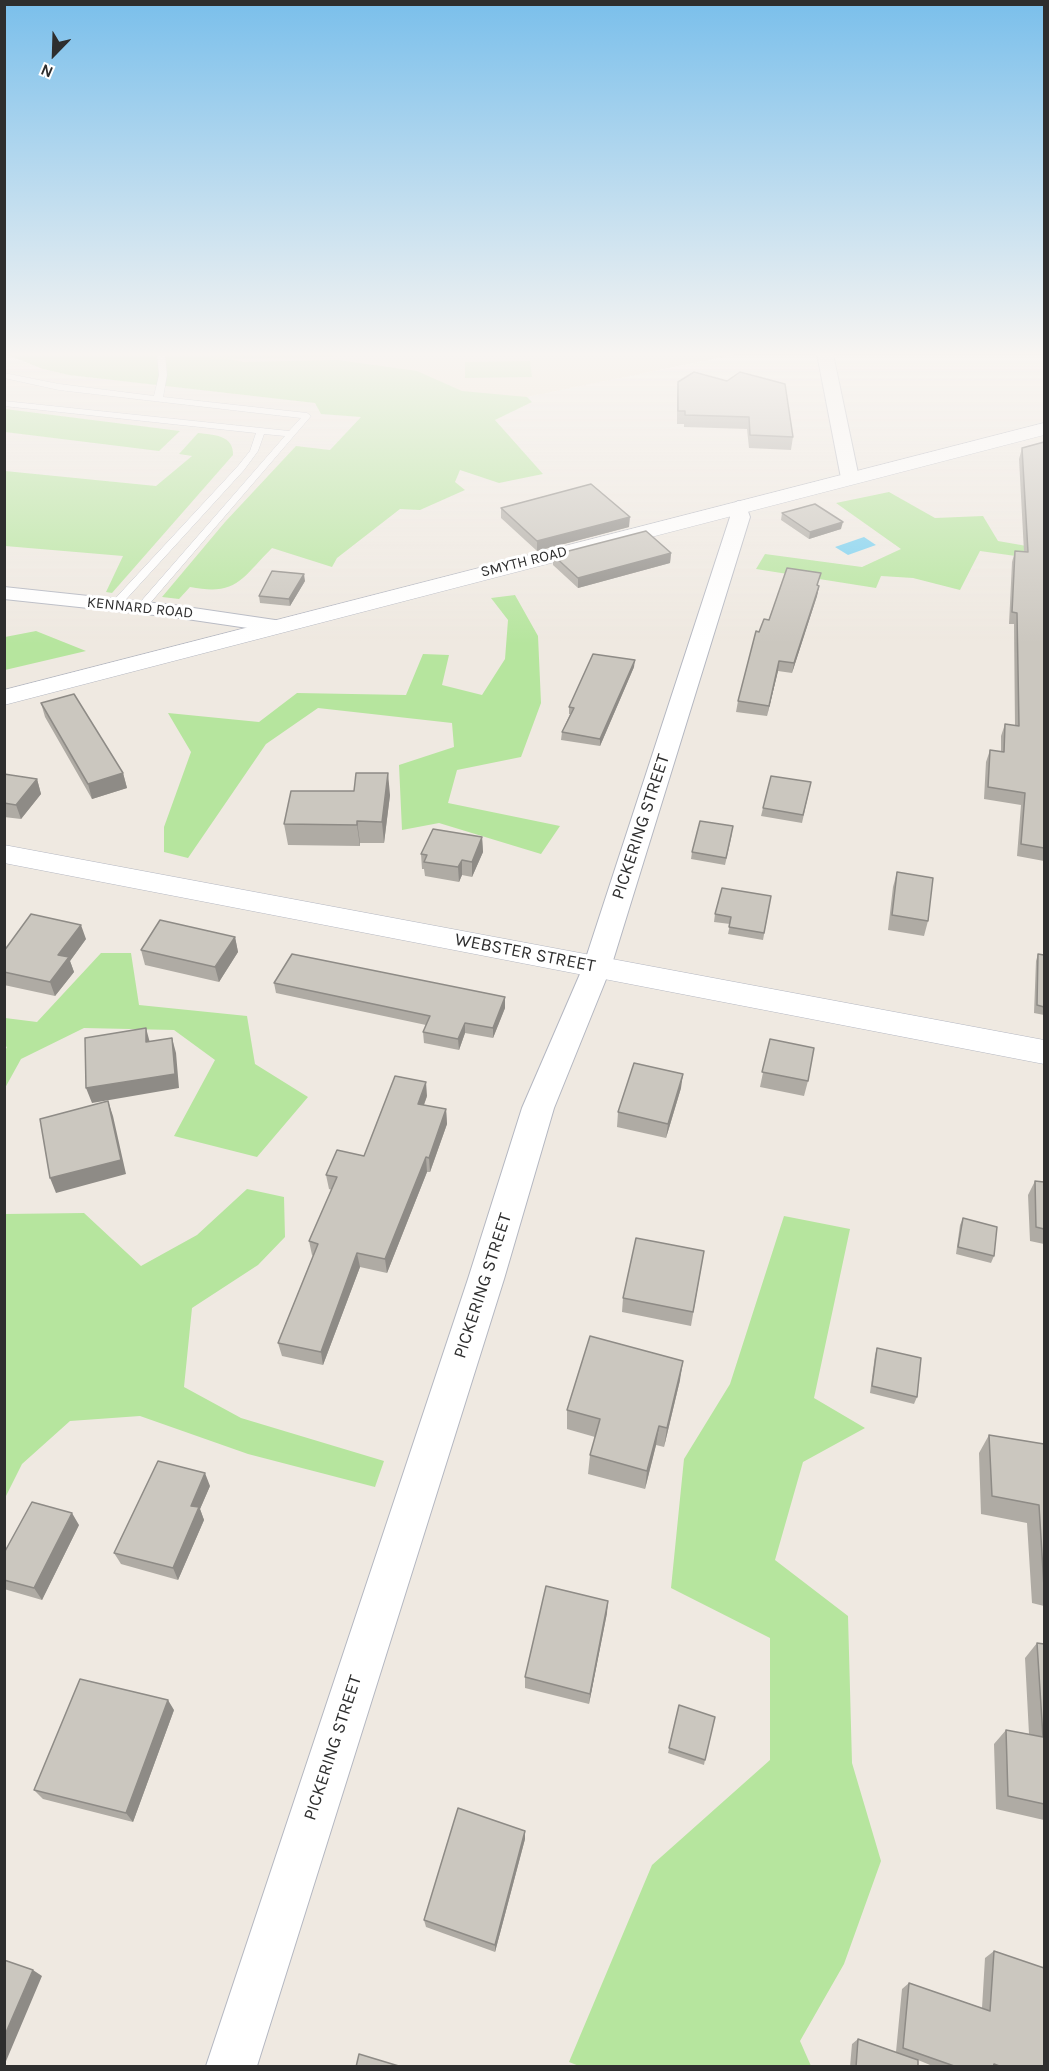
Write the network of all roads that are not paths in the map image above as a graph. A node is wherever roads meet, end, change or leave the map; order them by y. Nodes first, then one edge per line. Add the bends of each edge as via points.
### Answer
1 (254, 451) edge
2 (277, 451) edge
3 (844, 451) edge
4 (958, 451) edge
5 (850, 478) junction
6 (738, 507) junction
7 (4, 593) edge
8 (115, 604) junction
9 (141, 607) junction
10 (275, 626) junction
11 (4, 698) edge
12 (5, 855) edge
13 (597, 967) junction
14 (1044, 1052) edge
15 (231, 2067) edge

1 - 8 lane
2 - 9 lane
3 - 5 street
4 - 5 street, SMYTH ROAD
5 - 6 street, SMYTH ROAD
6 - 10 street, SMYTH ROAD
6 - 13 street, PICKERING STREET via 740,517
7 - 8 street, KENNARD ROAD
8 - 9 street, KENNARD ROAD
9 - 10 street, KENNARD ROAD
10 - 11 street, SMYTH ROAD
12 - 13 street, WEBSTER STREET
13 - 14 street, WEBSTER STREET
13 - 15 street, PICKERING STREET via 538,1108

